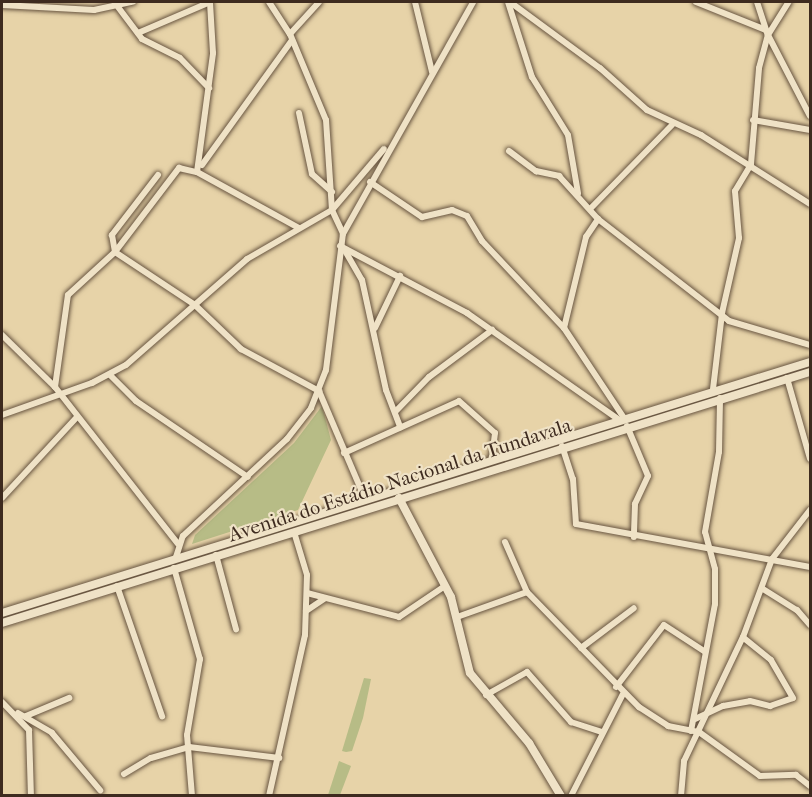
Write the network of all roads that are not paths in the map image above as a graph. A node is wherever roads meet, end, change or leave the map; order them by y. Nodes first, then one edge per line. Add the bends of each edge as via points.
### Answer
1 (86, 2) edge
2 (133, 2) edge
3 (210, 2) edge
4 (269, 2) edge
5 (319, 2) edge
6 (415, 2) edge
7 (473, 2) edge
8 (513, 2) edge
9 (696, 2) edge
10 (758, 2) edge
11 (789, 2) edge
12 (2, 5) edge
13 (118, 7) junction
14 (94, 9) junction
15 (767, 32) junction
16 (138, 33) junction
17 (291, 37) junction
18 (432, 72) junction
19 (209, 88) junction
20 (299, 112) dead end
21 (810, 116) edge
22 (753, 120) junction
23 (672, 125) junction
24 (810, 130) edge
25 (391, 140) junction
26 (509, 151) dead end
27 (751, 164) junction
28 (201, 165) junction
29 (197, 172) junction
30 (158, 176) dead end
31 (370, 182) junction
32 (332, 192) junction
33 (578, 193) junction
34 (810, 204) edge
35 (591, 208) junction
36 (332, 210) junction
37 (598, 219) junction
38 (299, 228) junction
39 (343, 234) junction
40 (341, 247) junction
41 (115, 252) junction
42 (400, 276) junction
43 (195, 305) junction
44 (722, 313) junction
45 (375, 328) junction
46 (564, 328) junction
47 (492, 330) junction
48 (2, 335) edge
49 (810, 345) edge
50 (810, 362) edge
51 (810, 372) edge
52 (110, 375) junction
53 (786, 378) junction
54 (54, 387) junction
55 (713, 389) junction
56 (319, 391) junction
57 (59, 395) junction
58 (720, 398) junction
59 (396, 411) junction
60 (2, 415) edge
61 (76, 418) junction
62 (623, 421) junction
63 (400, 427) junction
64 (562, 446) junction
65 (344, 453) junction
66 (492, 458) junction
67 (810, 459) edge
68 (248, 477) junction
69 (2, 498) edge
70 (399, 498) junction
71 (365, 499) junction
72 (810, 510) edge
73 (294, 532) junction
74 (634, 537) junction
75 (505, 542) dead end
76 (178, 544) junction
77 (709, 549) junction
78 (216, 555) junction
79 (176, 556) junction
80 (772, 560) junction
81 (810, 567) edge
82 (174, 568) junction
83 (117, 586) junction
84 (445, 586) junction
85 (763, 589) junction
86 (527, 592) junction
87 (307, 593) junction
88 (324, 599) junction
89 (634, 608) dead end
90 (306, 612) junction
91 (2, 613) edge
92 (457, 617) junction
93 (2, 623) edge
94 (810, 625) edge
95 (236, 629) dead end
96 (743, 637) junction
97 (581, 648) junction
98 (704, 651) junction
99 (616, 687) junction
100 (623, 694) junction
101 (486, 695) junction
102 (69, 698) dead end
103 (2, 702) edge
104 (708, 711) junction
105 (18, 713) junction
106 (26, 716) junction
107 (162, 716) dead end
108 (695, 718) junction
109 (691, 731) junction
110 (601, 732) junction
111 (699, 732) junction
112 (189, 747) junction
113 (279, 758) junction
114 (124, 774) dead end
115 (810, 786) edge
116 (99, 790) dead end
117 (31, 795) edge
118 (192, 795) edge
119 (269, 795) edge
120 (561, 795) edge
121 (571, 795) edge
122 (681, 795) edge

1 - 14 street
2 - 13 street
3 - 16 street
3 - 19 street
4 - 17 street
5 - 17 street
6 - 18 street
7 - 18 street
8 - 23 street
8 - 33 street via 532,77 567,135
9 - 15 street
10 - 15 street
11 - 15 street
12 - 14 street
13 - 14 street
13 - 16 street
15 - 21 street
15 - 22 street
16 - 19 street via 150,46 180,58
17 - 28 street
17 - 32 street via 332,138
18 - 25 street
19 - 28 street via 203,94
20 - 32 street via 312,174
22 - 24 street
22 - 27 street
23 - 27 street
23 - 35 street
25 - 31 street
25 - 36 street
26 - 33 street via 536,171 559,176
27 - 34 street
27 - 44 street via 735,191 739,238
28 - 29 street
29 - 38 street
29 - 41 street via 178,168
30 - 41 street via 112,235
31 - 39 street
31 - 46 street via 422,217 452,210 467,216 482,241
32 - 36 street
33 - 35 street
35 - 37 street
36 - 38 street
36 - 39 street
37 - 44 street
37 - 46 street via 586,237
38 - 43 street via 247,259
39 - 40 street
40 - 42 street
40 - 45 street via 362,280
40 - 56 street
41 - 43 street
41 - 54 street via 68,295
42 - 45 street
42 - 47 street
43 - 52 street
43 - 56 street via 241,349
44 - 49 street via 740,327 800,337
44 - 55 street
45 - 59 street via 386,390
46 - 62 street
47 - 59 street via 429,377
47 - 62 street
48 - 54 street
50 - 55 street, Avenida do Estádio Nacional da Tundavala
51 - 53 street, Avenida do Estádio Nacional da Tundavala
52 - 57 street
52 - 68 street via 136,401
53 - 58 street, Avenida do Estádio Nacional da Tundavala
53 - 67 street
54 - 57 street
55 - 62 street, Avenida do Estádio Nacional da Tundavala
56 - 65 street
56 - 68 street via 299,425
57 - 60 street
57 - 61 street
58 - 62 street, Avenida do Estádio Nacional da Tundavala
58 - 77 street via 719,452 706,521
59 - 63 street
61 - 69 street
61 - 76 street
62 - 64 street, Avenida do Estádio Nacional da Tundavala
62 - 66 street, Avenida do Estádio Nacional da Tundavala
62 - 74 street via 648,476 636,504
63 - 65 street
63 - 66 street via 465,402 495,433
64 - 70 street, Avenida do Estádio Nacional da Tundavala
64 - 74 street via 573,479 574,522
65 - 71 street
66 - 71 street, Avenida do Estádio Nacional da Tundavala
68 - 76 street
70 - 73 street, Avenida do Estádio Nacional da Tundavala
70 - 84 street
71 - 79 street, Avenida do Estádio Nacional da Tundavala
72 - 80 street
73 - 78 street, Avenida do Estádio Nacional da Tundavala
73 - 87 street via 306,566
74 - 77 street
75 - 86 street
76 - 79 street
77 - 80 street
77 - 98 street via 715,604
78 - 82 street, Avenida do Estádio Nacional da Tundavala
78 - 95 street
79 - 91 street, Avenida do Estádio Nacional da Tundavala
80 - 81 street
80 - 85 street
82 - 83 street, Avenida do Estádio Nacional da Tundavala
82 - 112 street via 200,659
83 - 93 street, Avenida do Estádio Nacional da Tundavala
83 - 107 street
84 - 88 street via 402,617
84 - 92 street
85 - 94 street via 797,610
85 - 96 street
86 - 92 street
86 - 97 street
87 - 88 street
87 - 90 street
88 - 90 street
89 - 97 street
90 - 113 street
92 - 101 street via 470,673
96 - 104 street
96 - 104 street via 771,660 793,698 770,706 750,701
97 - 99 street
98 - 99 street via 664,626
98 - 108 street
99 - 100 street
100 - 109 street via 668,726
100 - 110 street
101 - 110 street via 527,672 566,718
101 - 120 street via 530,743
102 - 106 street
103 - 105 street
104 - 108 street
104 - 111 street
105 - 106 street
105 - 117 street via 33,748
106 - 116 street via 52,733
108 - 109 street
109 - 111 street
110 - 121 street
111 - 115 street via 760,776 796,775
111 - 122 street via 684,761
112 - 113 street
112 - 114 street via 151,758
112 - 118 street
113 - 119 street

